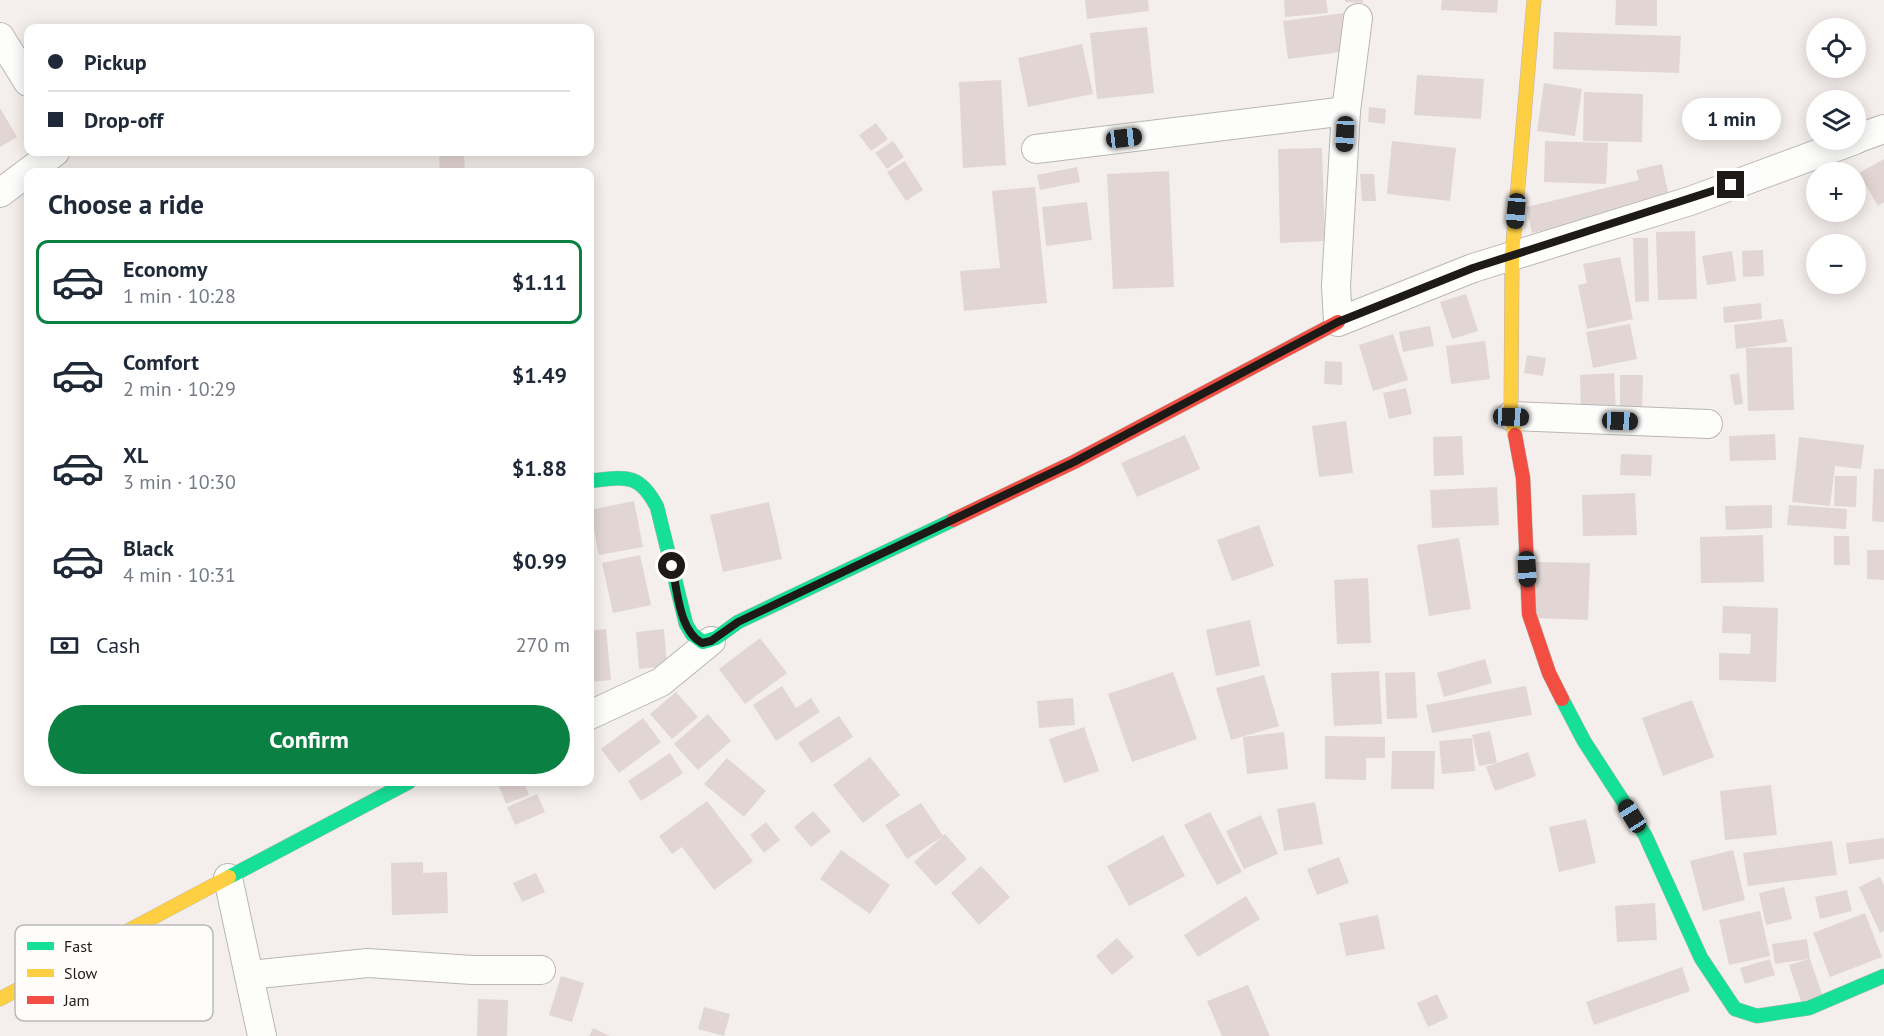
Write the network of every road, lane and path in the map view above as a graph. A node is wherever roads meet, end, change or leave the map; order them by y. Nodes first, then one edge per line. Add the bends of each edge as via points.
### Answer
1 (1534, 0) edge
2 (1358, 18) dead end
3 (0, 36) edge
4 (24, 75) edge
5 (1346, 111) junction
6 (1884, 129) edge
7 (1866, 135) edge
8 (1036, 149) dead end
9 (1826, 150) edge
10 (50, 156) edge
11 (33, 168) edge
12 (24, 175) edge
13 (0, 192) edge
14 (1512, 255) junction
15 (1338, 322) junction
16 (1511, 417) junction
17 (1707, 424) dead end
18 (594, 481) edge
19 (711, 641) junction
20 (594, 713) edge
21 (401, 786) edge
22 (228, 878) junction
23 (139, 925) edge
24 (541, 970) dead end
25 (249, 975) junction
26 (1884, 976) edge
27 (15, 991) edge
28 (0, 999) edge
29 (262, 1036) edge

1 - 14 street
2 - 5 street
3 - 4 street
5 - 8 street
5 - 15 street via 1336,286
6 - 7 street
9 - 14 street via 1690,201
10 - 11 street
12 - 13 street
14 - 15 street
14 - 16 street
15 - 19 street via 1074,462 738,622
16 - 17 street
16 - 26 street via 1523,478 1529,614 1549,673 1584,741 1645,835 1701,958 1724,996 1736,1009 1757,1016 1809,1008
18 - 19 street via 631,477 651,492 686,624 692,638 702,643
19 - 20 street via 661,682
21 - 22 street
22 - 23 street
22 - 25 street
24 - 25 street via 368,963
25 - 29 street
27 - 28 street

